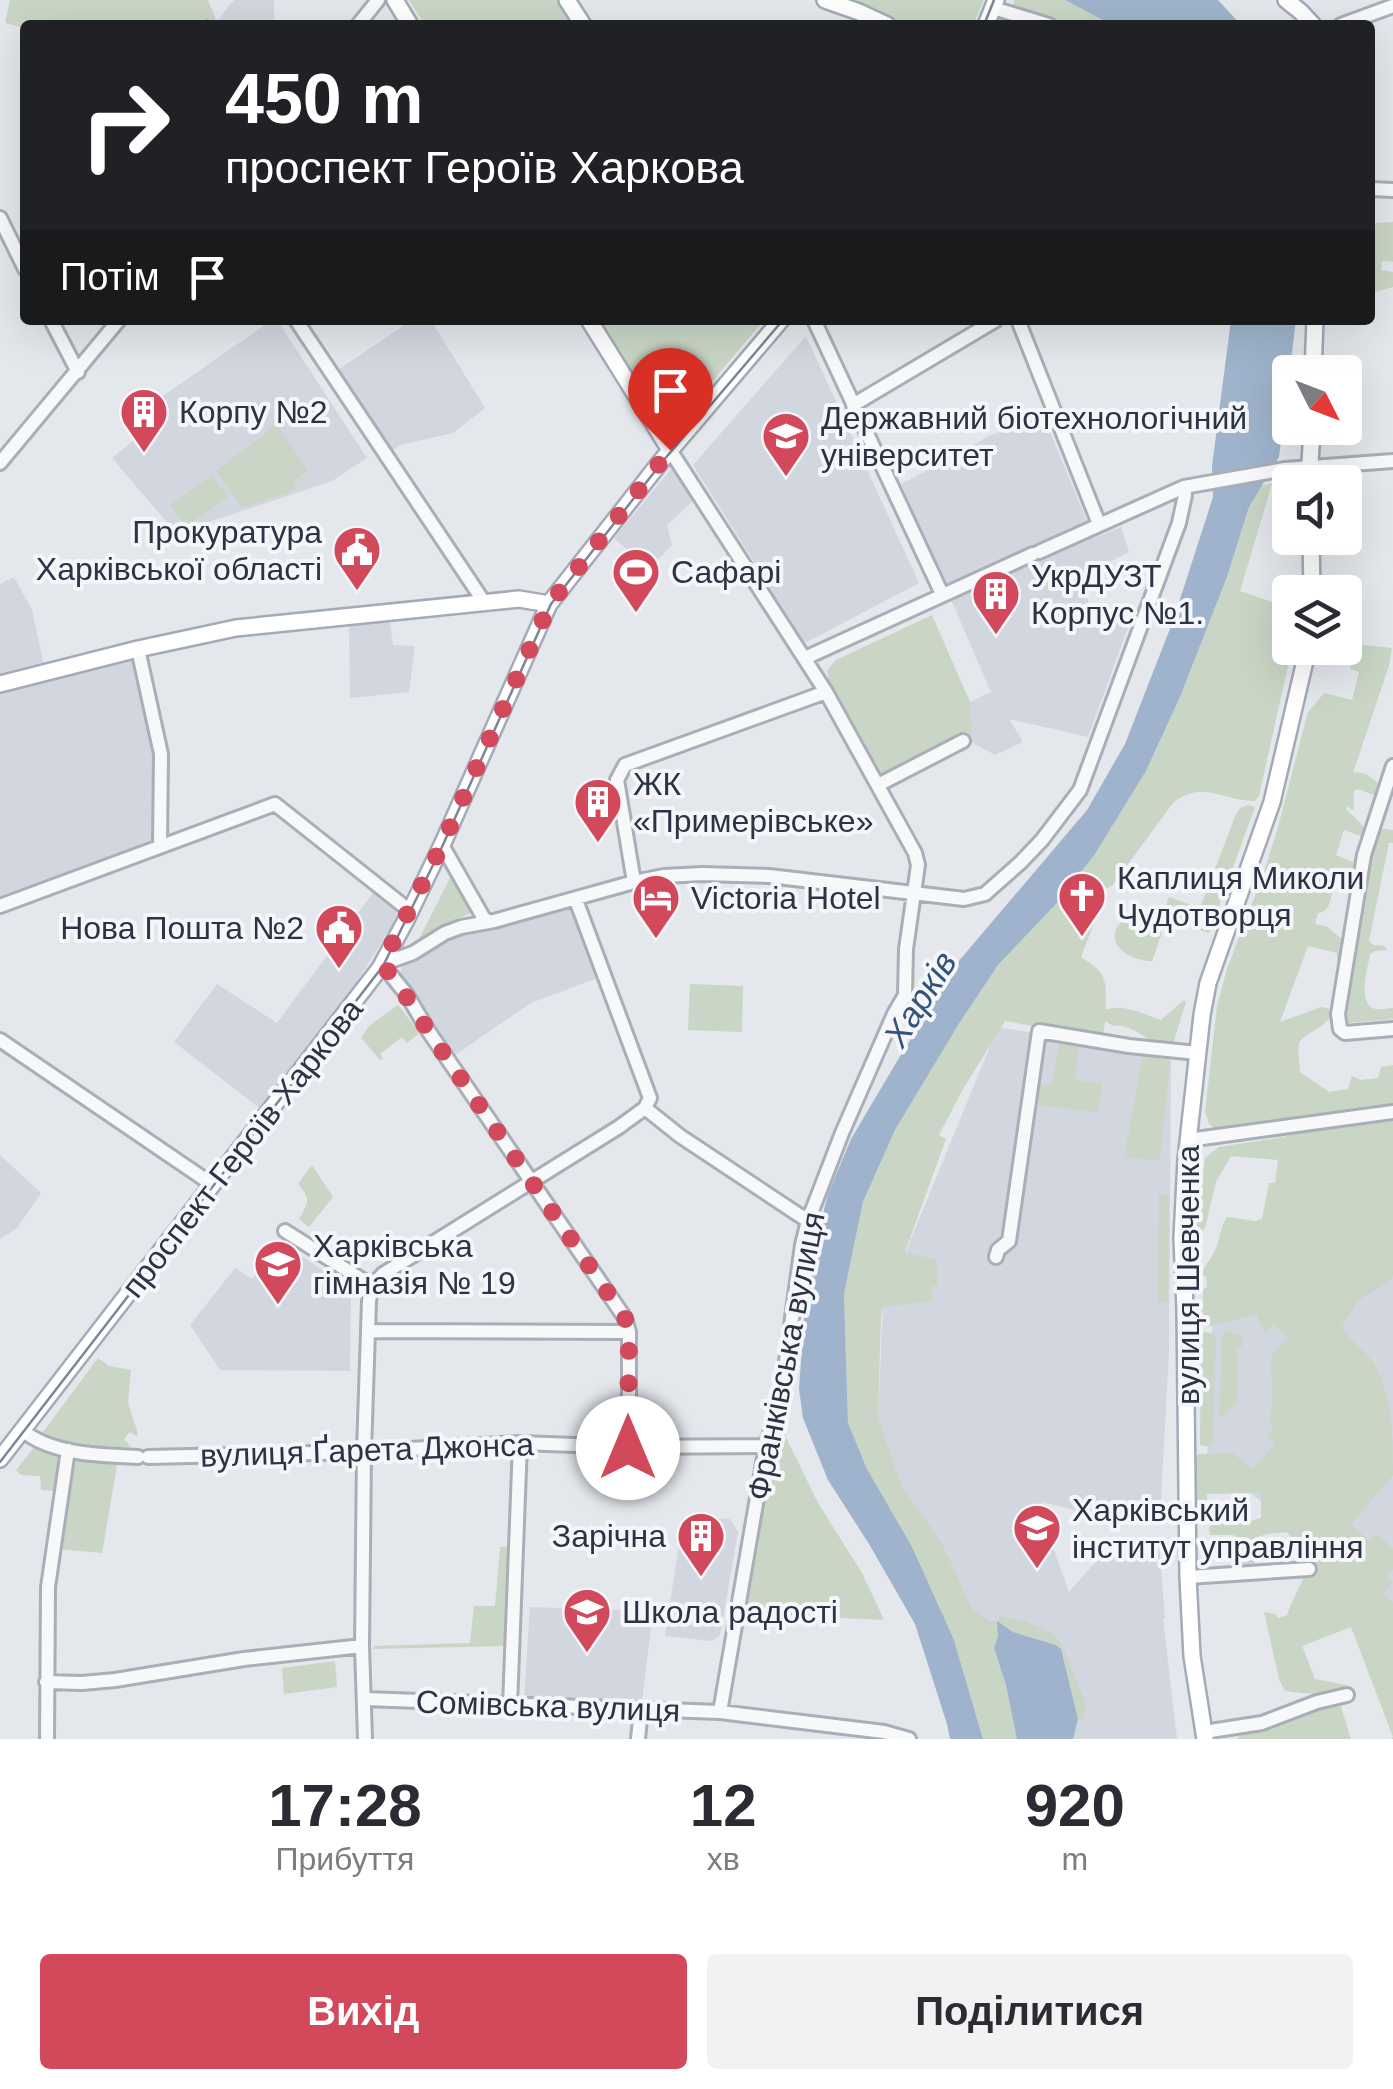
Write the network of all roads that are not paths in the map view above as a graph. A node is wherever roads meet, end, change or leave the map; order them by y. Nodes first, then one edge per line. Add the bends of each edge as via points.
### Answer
1 (378, 0) edge
2 (825, 0) edge
3 (1286, 0) edge
4 (995, 4) edge
5 (1393, 6) edge
6 (362, 20) edge
7 (877, 20) edge
8 (1036, 20) edge
9 (1309, 20) edge
10 (1355, 20) edge
11 (0, 218) edge
12 (20, 258) edge
13 (54, 325) edge
14 (115, 325) edge
15 (299, 325) edge
16 (592, 325) edge
17 (777, 325) edge
18 (816, 325) edge
19 (988, 325) edge
20 (1020, 325) edge
21 (1315, 325) edge
22 (1314, 355) edge
23 (78, 372) junction
24 (854, 405) junction
25 (670, 450) junction
26 (1, 460) edge
27 (1393, 460) edge
28 (1362, 466) edge
29 (1272, 471) edge
30 (1184, 486) junction
31 (1099, 524) junction
32 (942, 594) junction
33 (484, 602) junction
34 (550, 604) junction
35 (138, 649) junction
36 (805, 658) junction
37 (1304, 665) edge
38 (0, 684) edge
39 (826, 692) junction
40 (964, 741) dead end
41 (1393, 766) edge
42 (878, 785) junction
43 (160, 845) junction
44 (442, 845) junction
45 (634, 882) junction
46 (913, 894) junction
47 (576, 900) junction
48 (0, 906) edge
49 (410, 912) junction
50 (489, 922) junction
51 (382, 964) junction
52 (1393, 1029) edge
53 (0, 1040) edge
54 (1197, 1053) junction
55 (645, 1108) junction
56 (1393, 1112) edge
57 (1188, 1140) junction
58 (532, 1180) junction
59 (210, 1183) junction
60 (808, 1221) junction
61 (285, 1231) dead end
62 (996, 1258) dead end
63 (372, 1286) junction
64 (368, 1331) junction
65 (629, 1332) junction
66 (22, 1431) junction
67 (520, 1444) junction
68 (766, 1446) junction
69 (628, 1448) junction
70 (68, 1450) junction
71 (364, 1452) junction
72 (0, 1459) edge
73 (1309, 1569) dead end
74 (1188, 1577) junction
75 (362, 1646) junction
76 (46, 1682) junction
77 (1347, 1694) dead end
78 (365, 1699) junction
79 (510, 1706) junction
80 (640, 1710) junction
81 (720, 1712) junction
82 (1204, 1736) edge
83 (47, 1739) edge
84 (365, 1739) edge
85 (638, 1739) edge
86 (909, 1739) edge

1 - 6 street
2 - 7 main road
3 - 9 main road
4 - 8 street
5 - 10 street
11 - 12 street
13 - 23 street
14 - 23 street
15 - 33 street
16 - 25 main road
17 - 25 main road, проспект Героїв Харкова
18 - 24 street
19 - 24 street
20 - 31 street
21 - 22 main road
23 - 26 street
24 - 32 street
25 - 34 main road, проспект Героїв Харкова
25 - 36 street, Франківська вулиця
27 - 28 street
29 - 30 street
30 - 31 street
30 - 46 street via 1179,523 1070,806 985,894 964,900
31 - 32 street
32 - 36 street
33 - 34 main road
33 - 35 main road via 239,628
34 - 44 main road, проспект Героїв Харкова
35 - 38 main road
35 - 43 street via 161,754
36 - 39 street, Франківська вулиця
37 - 54 main road, вулиця Шевченка via 1272,802 1208,982
39 - 42 street, Франківська вулиця
39 - 45 street via 625,765 616,780
40 - 42 street
41 - 52 street via 1364,855 1338,1014 1345,1032
42 - 46 street, Франківська вулиця via 916,854
43 - 48 street
43 - 49 street via 276,804
44 - 49 main road, проспект Героїв Харкова
44 - 50 street
45 - 46 street via 769,876
45 - 47 street
46 - 60 street, Франківська вулиця via 905,995
47 - 50 street
47 - 55 street via 650,1098
49 - 51 main road, проспект Героїв Харкова
50 - 51 street via 445,933
51 - 58 street
51 - 59 main road, проспект Героїв Харкова
53 - 59 street
54 - 57 main road, вулиця Шевченка
54 - 62 street via 1039,1030 1009,1242
55 - 58 street
55 - 60 street
56 - 57 street
57 - 74 main road, вулиця Шевченка via 1182,1197
58 - 63 street
58 - 65 street
59 - 66 main road, проспект Героїв Харкова
60 - 68 street, Франківська вулиця via 781,1398
61 - 63 street
63 - 64 street
64 - 65 street
64 - 71 street
65 - 69 street
66 - 70 street, вулиця Ґарета Джонса
66 - 72 main road, проспект Героїв Харкова
67 - 69 street, вулиця Ґарета Джонса
67 - 71 street, вулиця Ґарета Джонса
67 - 79 street
68 - 69 street, вулиця Ґарета Джонса
68 - 81 street, Франківська вулиця
70 - 71 street, вулиця Ґарета Джонса via 143,1457
70 - 76 street via 48,1587
71 - 75 street
73 - 74 street
74 - 82 main road, вулиця Шевченка
75 - 76 street via 115,1680
75 - 78 street
76 - 83 street
77 - 82 street
78 - 79 street, Сомівська вулиця
78 - 84 street
79 - 80 street, Сомівська вулиця
80 - 81 street, Сомівська вулиця
80 - 85 street
81 - 86 street, Сомівська вулиця

